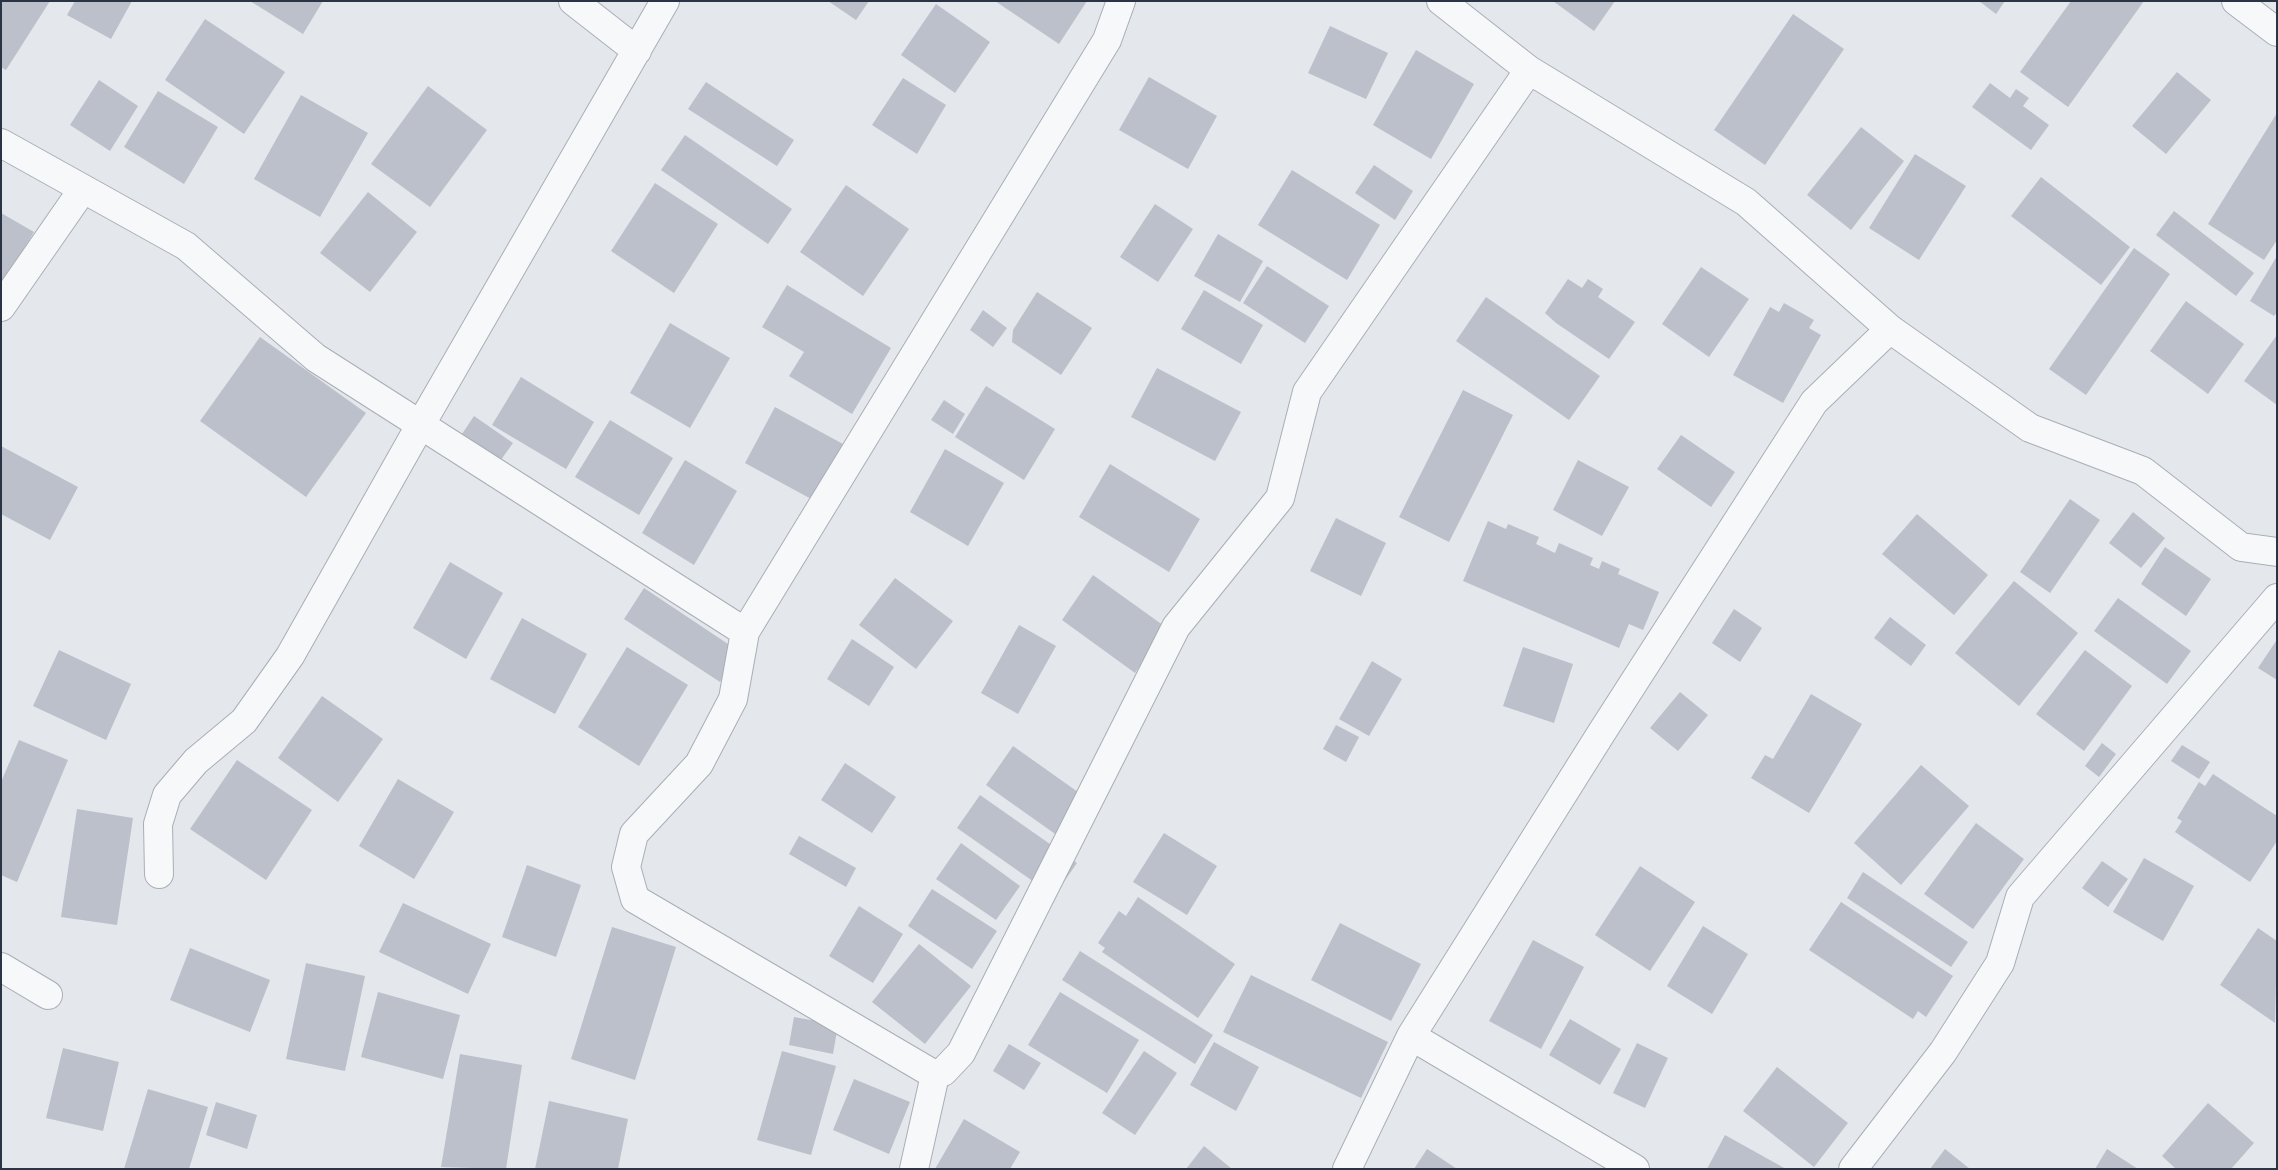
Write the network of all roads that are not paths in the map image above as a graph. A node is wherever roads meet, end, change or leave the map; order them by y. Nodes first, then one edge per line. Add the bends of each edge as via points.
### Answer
1 (573, 1) edge
2 (665, 1) edge
3 (1121, 1) edge
4 (1441, 1) edge
5 (2236, 1) edge
6 (2277, 32) edge
7 (637, 51) junction
8 (1529, 70) junction
9 (1, 143) edge
10 (83, 189) junction
11 (1, 307) edge
12 (1890, 329) junction
13 (420, 424) junction
14 (2277, 552) edge
15 (2277, 598) edge
16 (745, 632) junction
17 (159, 874) dead end
18 (1, 966) edge
19 (48, 995) dead end
20 (1411, 1036) junction
21 (935, 1075) junction
22 (914, 1169) edge
23 (1347, 1169) edge
24 (1635, 1169) edge
25 (1853, 1169) edge

1 - 7 street
2 - 7 street
3 - 16 street via 1107,40
4 - 8 street
5 - 6 street
7 - 13 street
8 - 12 street via 1746,202
8 - 21 street via 1307,392 1280,498 1176,627 961,1053 943,1072
9 - 10 street
10 - 11 street
10 - 13 street via 186,246 316,358
12 - 14 street via 2030,428 2143,471 2241,547
12 - 20 street via 1814,402
13 - 16 street
13 - 17 street via 284,664 244,722 196,761 168,795 158,824
15 - 25 street via 2020,896 2000,963 1943,1052
16 - 21 street via 733,699 699,764 634,834 626,867 635,899
18 - 19 street
20 - 23 street
20 - 24 street
21 - 22 street

